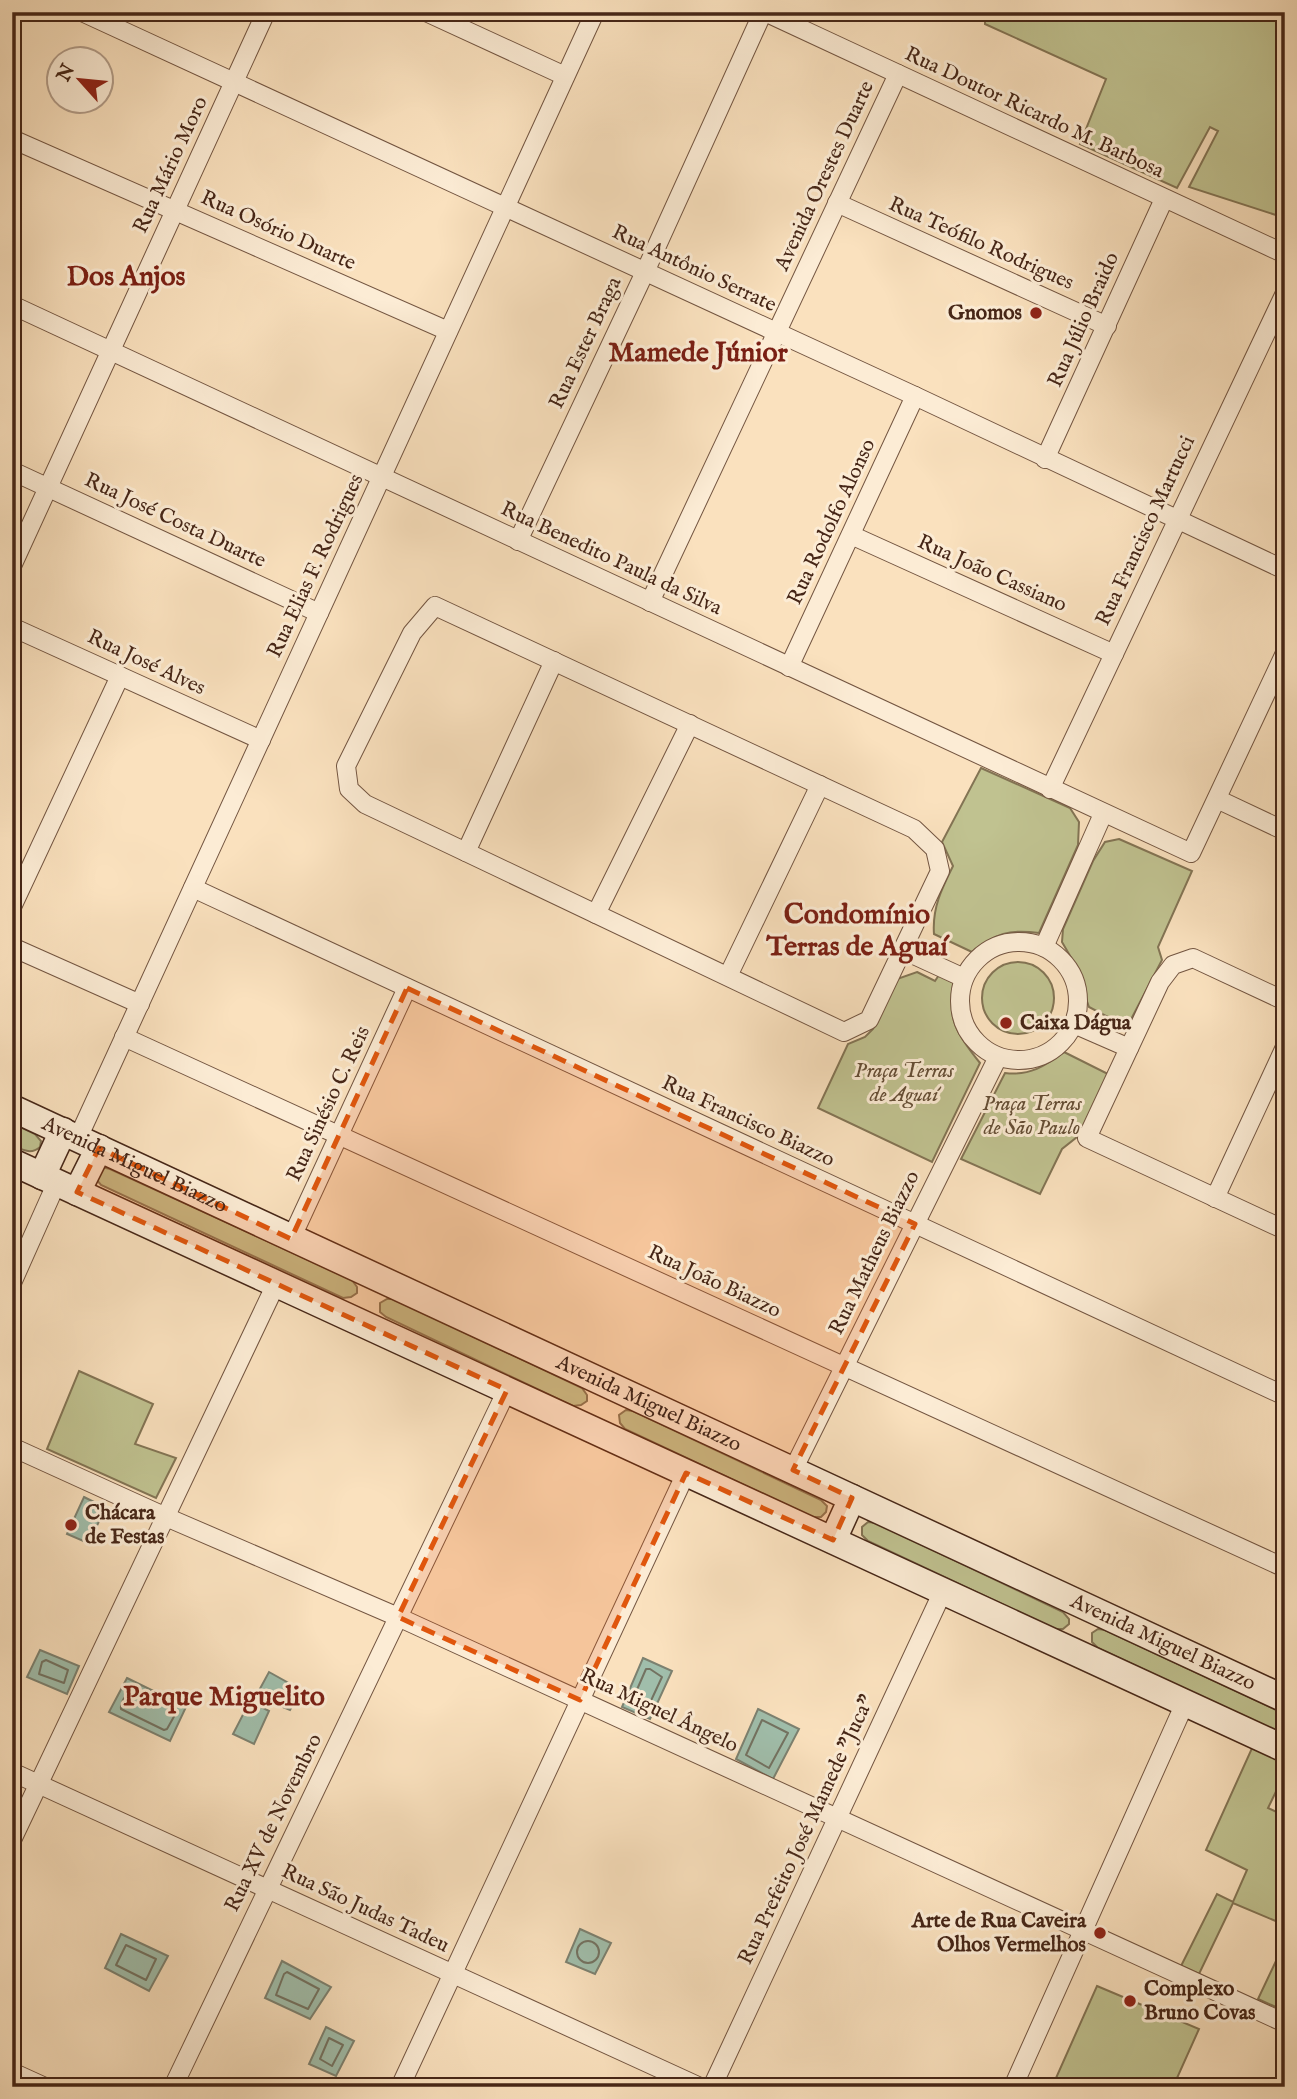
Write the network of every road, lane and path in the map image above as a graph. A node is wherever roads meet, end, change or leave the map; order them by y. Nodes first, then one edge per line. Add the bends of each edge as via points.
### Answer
1 (82, 12) edge
2 (266, 12) edge
3 (426, 12) edge
4 (595, 12) edge
5 (764, 12) edge
6 (898, 74) junction
7 (565, 76) junction
8 (234, 82) junction
9 (12, 139) edge
10 (1164, 199) junction
11 (837, 203) junction
12 (505, 207) junction
13 (175, 211) junction
14 (1285, 254) edge
15 (645, 272) junction
16 (1285, 293) edge
17 (12, 305) edge
18 (1107, 326) junction
19 (448, 331) junction
20 (776, 332) junction
21 (111, 351) junction
22 (915, 396) junction
23 (1045, 459) junction
24 (12, 471) edge
25 (382, 477) junction
26 (48, 487) junction
27 (1176, 521) junction
28 (851, 535) junction
29 (518, 541) junction
30 (12, 566) edge
31 (1285, 570) edge
32 (650, 602) junction
33 (319, 613) junction
34 (12, 627) edge
35 (1285, 653) edge
36 (1114, 654) junction
37 (554, 662) junction
38 (789, 667) junction
39 (120, 676) junction
40 (690, 724) junction
41 (261, 740) junction
42 (820, 785) junction
43 (1050, 789) junction
44 (1217, 799) junction
45 (1103, 814) junction
46 (1285, 831) edge
47 (466, 852) junction
48 (193, 888) junction
49 (12, 907) edge
50 (596, 914) junction
51 (12, 947) edge
52 (1044, 947) junction
53 (903, 950) junction
54 (728, 976) junction
55 (964, 978) junction
56 (407, 988) junction
57 (1285, 1001) edge
58 (140, 1004) junction
59 (1074, 1024) junction
60 (124, 1037) junction
61 (1285, 1047) edge
62 (1129, 1048) junction
63 (998, 1057) junction
64 (12, 1108) edge
65 (339, 1135) junction
66 (80, 1139) junction
67 (12, 1162) edge
68 (59, 1183) junction
69 (1215, 1198) junction
70 (915, 1224) junction
71 (1285, 1230) edge
72 (291, 1239) junction
73 (12, 1283) edge
74 (276, 1284) junction
75 (844, 1367) junction
76 (507, 1390) junction
77 (620, 1391) junction
78 (1285, 1396) edge
79 (601, 1433) junction
80 (12, 1447) edge
81 (793, 1470) junction
82 (686, 1473) junction
83 (852, 1498) junction
84 (166, 1517) junction
85 (833, 1540) junction
86 (1285, 1568) edge
87 (943, 1591) junction
88 (398, 1617) junction
89 (1285, 1699) edge
90 (580, 1700) junction
91 (1185, 1703) junction
92 (1285, 1749) edge
93 (12, 1772) edge
94 (37, 1784) junction
95 (838, 1818) junction
96 (12, 1840) edge
97 (268, 1889) junction
98 (1083, 1930) junction
99 (453, 1974) junction
100 (1285, 2023) edge
101 (12, 2072) edge
102 (45, 2087) edge
103 (173, 2087) edge
104 (400, 2087) edge
105 (700, 2087) edge
106 (712, 2087) edge
107 (1013, 2087) edge

1 - 8 street, Rua Antônio Serrate
2 - 8 street, Rua Mário Moro
3 - 7 street
4 - 7 street, Rua Elias F. Rodrigues
5 - 6 street, Rua Doutor Ricardo M. Barbosa
5 - 15 street, Rua Ester Braga
6 - 10 street, Rua Doutor Ricardo M. Barbosa
6 - 11 street, Avenida Orestes Duarte
7 - 12 street, Rua Elias F. Rodrigues
8 - 12 street, Rua Antônio Serrate
8 - 13 street, Rua Mário Moro
9 - 13 street, Rua Osório Duarte
10 - 14 street, Rua Doutor Ricardo M. Barbosa
10 - 18 street, Rua Júlio Braido
11 - 18 street, Rua Teófilo Rodrigues
11 - 20 street, Avenida Orestes Duarte
12 - 15 street, Rua Antônio Serrate
12 - 19 street, Rua Elias F. Rodrigues
13 - 19 street, Rua Osório Duarte
13 - 21 street, Rua Mário Moro
15 - 20 street, Rua Antônio Serrate
15 - 29 street, Rua Ester Braga
16 - 27 street, Rua Francisco Martucci
17 - 21 street, Rua Benedito Paula da Silva
18 - 23 street, Rua Júlio Braido
19 - 25 street, Rua Elias F. Rodrigues
20 - 22 street, Rua Antônio Serrate
20 - 32 street, Avenida Orestes Duarte
21 - 25 street, Rua Benedito Paula da Silva
21 - 26 street, Rua Mário Moro
22 - 23 street, Rua Antônio Serrate
22 - 28 street, Rua Rodolfo Alonso
23 - 27 street, Rua Antônio Serrate
24 - 26 street, Rua José Costa Duarte
25 - 29 street, Rua Benedito Paula da Silva
25 - 33 street, Rua Elias F. Rodrigues
26 - 30 street, Rua Mário Moro
26 - 33 street, Rua José Costa Duarte
27 - 31 street, Rua Antônio Serrate
27 - 36 street, Rua Francisco Martucci
28 - 36 street, Rua João Cassiano
28 - 38 street, Rua Rodolfo Alonso
29 - 32 street, Rua Benedito Paula da Silva
32 - 38 street, Rua Benedito Paula da Silva
33 - 41 street, Rua Elias F. Rodrigues
34 - 39 street, Rua José Alves
35 - 44 street
36 - 43 street, Rua Francisco Martucci
37 - 40 street
37 - 47 street
37 - 47 street via 435,606 412,633 346,766 349,789 365,804
38 - 43 street, Rua Benedito Paula da Silva
39 - 41 street, Rua José Alves
39 - 49 street
40 - 42 street
40 - 50 street
41 - 48 street, Rua Elias F. Rodrigues
42 - 53 street via 914,829 935,849 940,871
42 - 54 street
43 - 45 street, Rua Benedito Paula da Silva
44 - 45 street, Rua Benedito Paula da Silva via 1191,853
44 - 46 street
45 - 52 street
47 - 50 street
48 - 56 street, Rua Francisco Biazzo
48 - 58 street, Rua Elias F. Rodrigues
50 - 54 street
51 - 58 street
52 - 55 street via 1021,942 998,946 978,958
52 - 59 street via 1063,960 1074,980 1079,1002
53 - 54 street via 869,1020 844,1032
53 - 55 street
55 - 63 street via 960,1002 964,1025 978,1044
56 - 65 street, Rua Sinésio C. Reis
56 - 70 street, Rua Francisco Biazzo
57 - 62 street via 1193,958 1173,965 1160,982
58 - 60 street, Rua Elias F. Rodrigues
59 - 62 street
59 - 63 street via 1061,1043 1042,1056
60 - 65 street, Rua João Biazzo
60 - 66 street, Rua Elias F. Rodrigues
61 - 69 street
62 - 69 street via 1087,1138
63 - 70 street, Rua Matheus Biazzo
64 - 66 street, Avenida Miguel Biazzo
65 - 72 street, Rua Sinésio C. Reis
65 - 75 street, Rua João Biazzo
66 - 68 street
66 - 68 street
66 - 72 street, Avenida Miguel Biazzo
67 - 68 street
68 - 73 street
68 - 74 street
69 - 71 street
70 - 75 street, Rua Matheus Biazzo
70 - 78 street, Rua Francisco Biazzo
72 - 77 street, Avenida Miguel Biazzo
74 - 76 street
74 - 84 street
75 - 81 street, Rua Matheus Biazzo
75 - 86 street, Rua João Biazzo
76 - 79 street
76 - 88 street, Rua XV de Novembro
77 - 79 street
77 - 81 street, Avenida Miguel Biazzo
79 - 82 street
80 - 84 street, Rua Miguel Ângelo
81 - 83 street, Avenida Miguel Biazzo
82 - 85 street
82 - 90 street
83 - 85 street
83 - 89 street, Avenida Miguel Biazzo
84 - 88 street, Rua Miguel Ângelo
84 - 94 street
85 - 87 street
87 - 91 street
87 - 95 street, Rua Prefeito José Mamede "Juca"
88 - 90 street, Rua Miguel Ângelo
88 - 97 street, Rua XV de Novembro
90 - 95 street, Rua Miguel Ângelo
90 - 99 street
91 - 92 street
91 - 98 street
93 - 94 street, Rua São Judas Tadeu
94 - 96 street
94 - 97 street, Rua São Judas Tadeu
95 - 98 street, Rua Miguel Ângelo
95 - 106 street, Rua Prefeito José Mamede "Juca"
97 - 99 street, Rua São Judas Tadeu
97 - 103 street, Rua XV de Novembro
98 - 100 street, Rua Miguel Ângelo
98 - 107 street
99 - 104 street
99 - 105 street, Rua São Judas Tadeu
101 - 102 street

